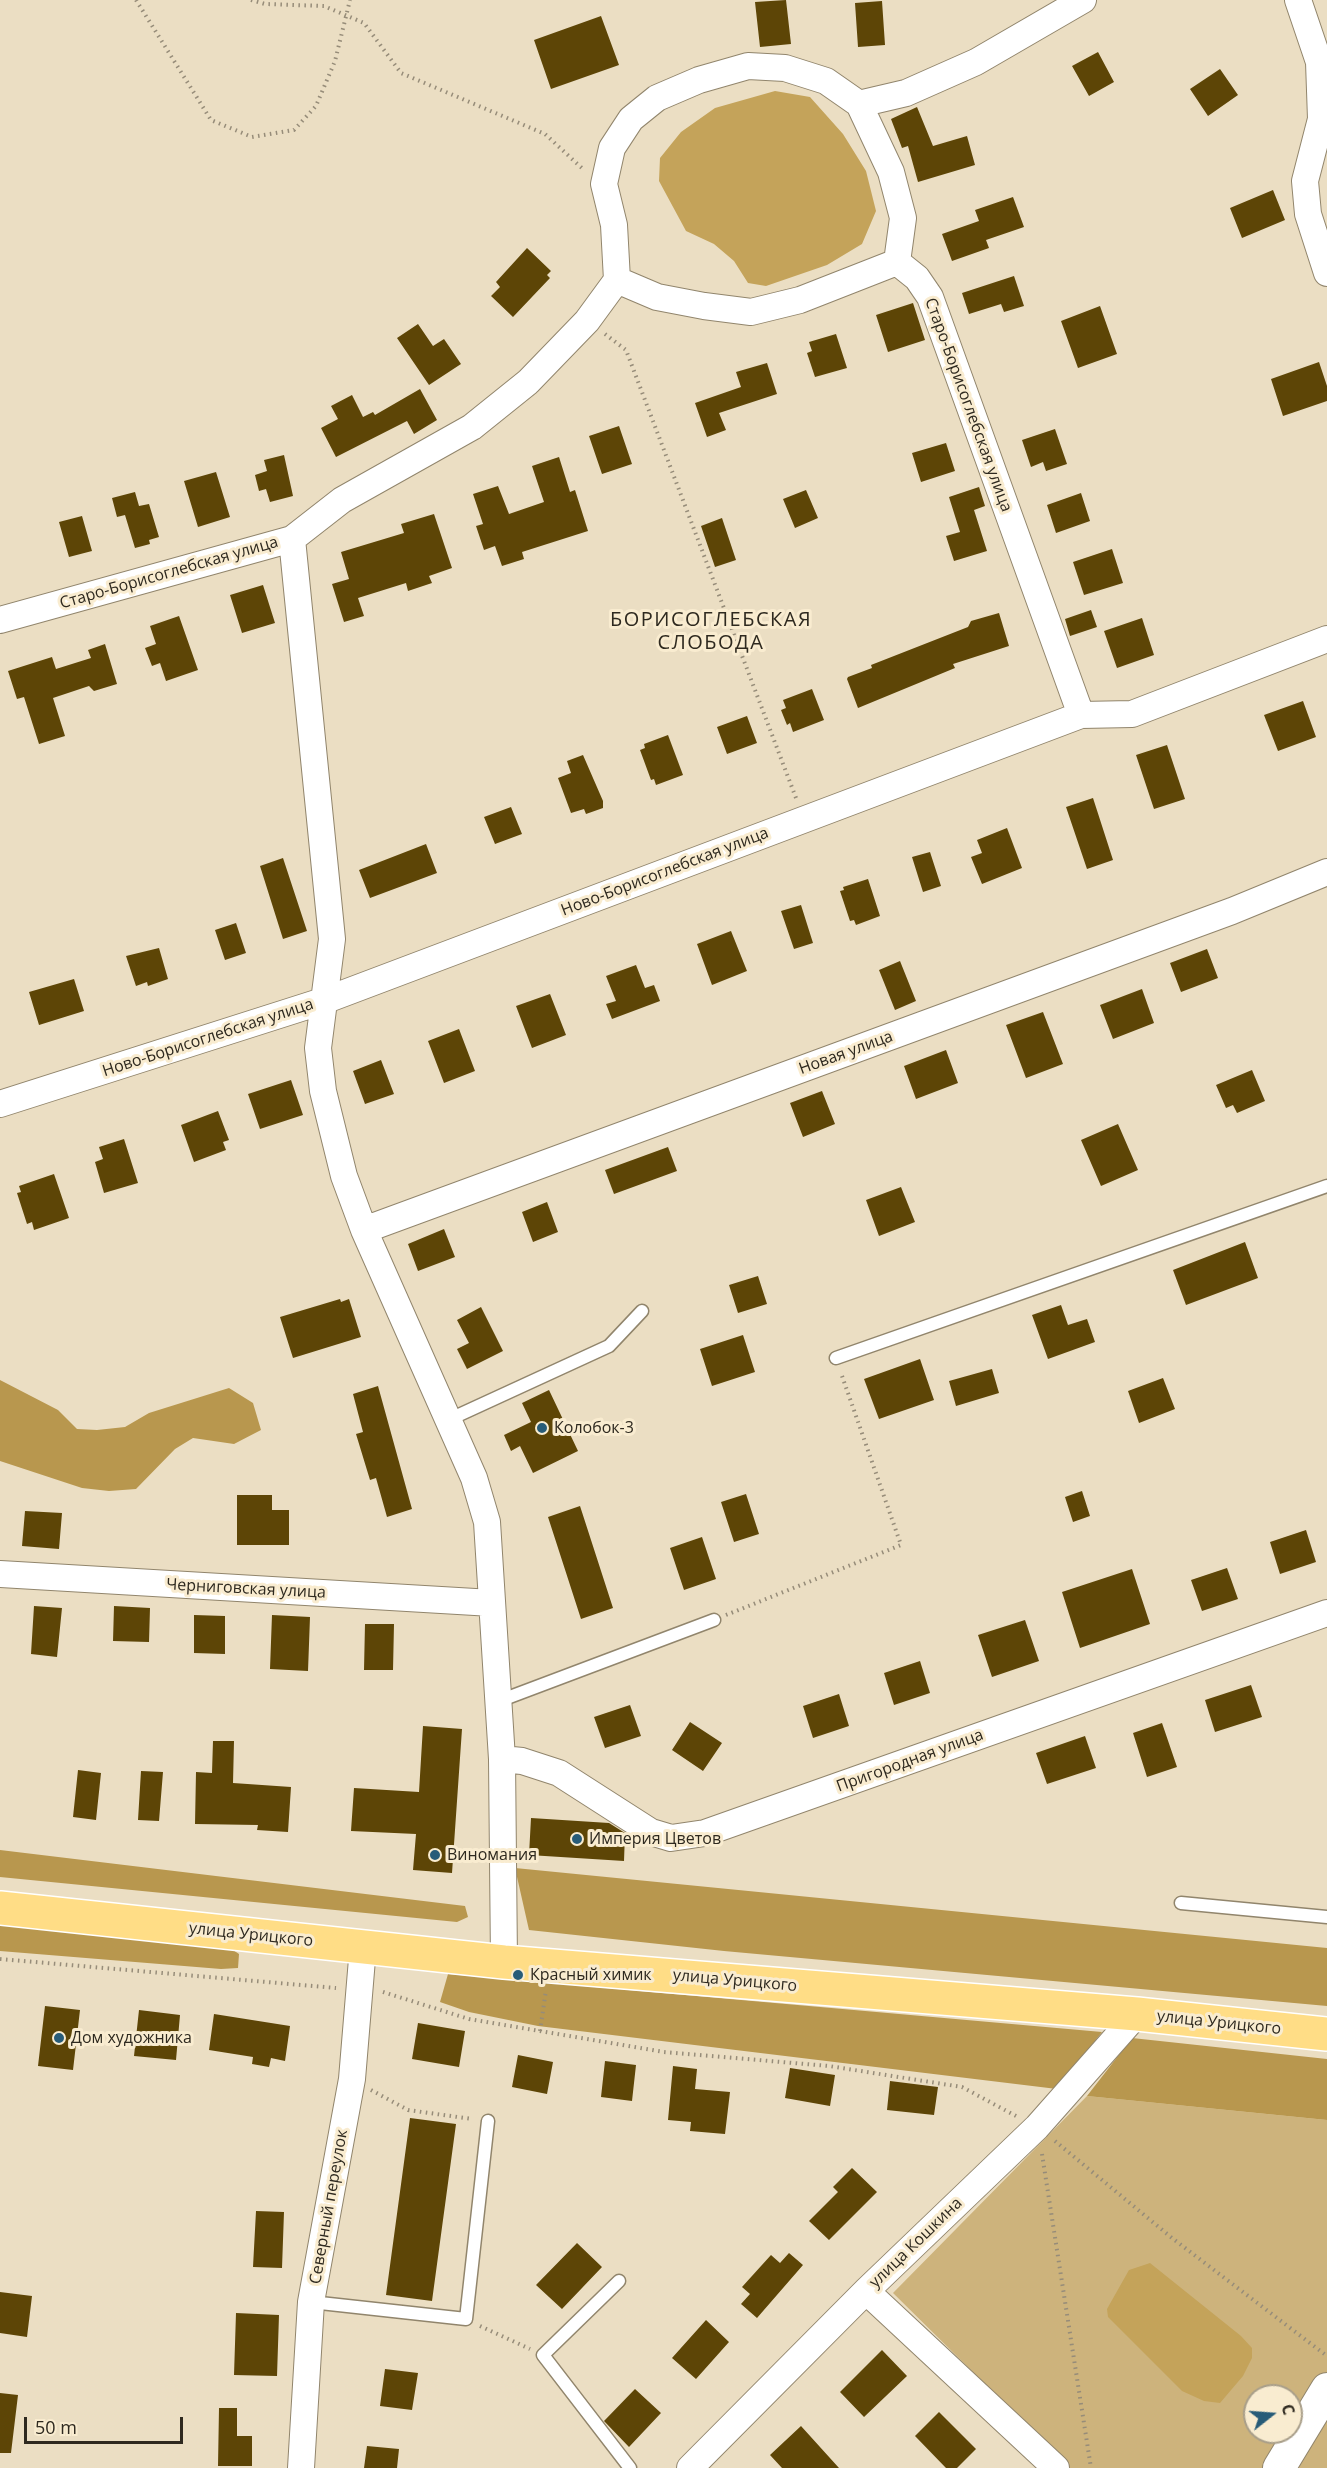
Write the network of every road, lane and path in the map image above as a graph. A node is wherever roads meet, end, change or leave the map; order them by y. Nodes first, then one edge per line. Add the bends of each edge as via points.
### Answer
1 (136, 0) edge
2 (251, 0) edge
3 (350, 0) edge
4 (1083, 0) edge
5 (1298, 0) edge
6 (345, 15) junction
7 (859, 104) junction
8 (1316, 177) edge
9 (604, 184) junction
10 (897, 262) junction
11 (1327, 273) edge
12 (617, 280) junction
13 (587, 321) junction
14 (292, 539) junction
15 (0, 620) edge
16 (1327, 639) edge
17 (1081, 715) junction
18 (804, 820) junction
19 (1327, 872) edge
20 (326, 1000) junction
21 (0, 1104) edge
22 (1327, 1186) edge
23 (364, 1230) junction
24 (642, 1311) dead end
25 (836, 1358) joint
26 (448, 1420) junction
27 (0, 1574) edge
28 (492, 1603) junction
29 (1327, 1613) edge
30 (714, 1620) joint
31 (499, 1701) junction
32 (502, 1759) junction
33 (1181, 1903) dead end
34 (0, 1908) edge
35 (1327, 1917) edge
36 (363, 1947) junction
37 (0, 1959) edge
38 (504, 1962) junction
39 (548, 1980) dead end
40 (360, 1990) junction
41 (1137, 2014) junction
42 (540, 2031) junction
43 (1327, 2034) edge
44 (352, 2079) junction
45 (488, 2121) joint
46 (1037, 2127) junction
47 (619, 2280) dead end
48 (866, 2291) junction
49 (311, 2302) junction
50 (466, 2319) junction
51 (543, 2355) junction
52 (1327, 2356) edge
53 (1327, 2389) edge
54 (301, 2468) edge
55 (630, 2468) edge
56 (690, 2468) edge
57 (1056, 2468) edge
58 (1091, 2468) edge
59 (1279, 2468) edge

1 - 6 path via 211,120 252,137 294,130 315,106 335,61
2 - 6 path via 324,6
3 - 6 path
4 - 7 street via 976,62 906,93
5 - 8 street via 1319,62 1321,119
6 - 9 path via 364,23 401,73 545,134 579,167
7 - 9 street via 826,81 784,68 748,66 699,80 657,98 632,119 612,148
7 - 10 street via 891,172 903,218
8 - 11 street via 1308,214
9 - 12 street via 614,225
10 - 12 street via 800,300 751,312 657,297
10 - 17 street, Старо-Борисоглебская улица via 917,278 930,297
12 - 13 street, Старо-Борисоглебская улица
13 - 14 street, Старо-Борисоглебская улица via 528,382 472,428 342,500
13 - 18 path via 626,350
14 - 15 street, Старо-Борисоглебская улица
14 - 20 street via 332,939
16 - 17 street, Ново-Борисоглебская улица via 1132,714
17 - 18 street, Ново-Борисоглебская улица
18 - 20 street, Ново-Борисоглебская улица
19 - 23 street, Новая улица via 1220,915
20 - 21 street, Ново-Борисоглебская улица
20 - 23 street via 318,1048 323,1092 344,1176
22 - 25 lane
23 - 26 street
24 - 26 lane via 609,1346
25 - 30 path via 901,1545
26 - 28 street via 474,1478 487,1522
27 - 28 street, Черниговская улица
28 - 31 street
29 - 32 street, Пригородная улица via 705,1833 671,1838 651,1832 559,1773
30 - 31 lane
31 - 32 street
32 - 38 street
33 - 35 lane
34 - 36 main road, улица Урицкого
36 - 38 main road, улица Урицкого
36 - 40 street, Северный переулок
37 - 40 path
38 - 41 main road, улица Урицкого
39 - 42 path
40 - 42 path via 385,1992 469,2019
40 - 44 street, Северный переулок
41 - 43 main road, улица Урицкого
41 - 46 street, улица Кошкина
42 - 46 path via 664,2052 829,2066 962,2087
44 - 45 path via 408,2110
44 - 49 street, Северный переулок
45 - 50 lane
46 - 48 street, улица Кошкина
46 - 52 path via 1172,2238
46 - 58 path
47 - 51 lane
48 - 56 street, улица Кошкина
48 - 57 street
49 - 50 lane
49 - 54 street, Северный переулок
50 - 51 path
51 - 55 lane
53 - 59 street

